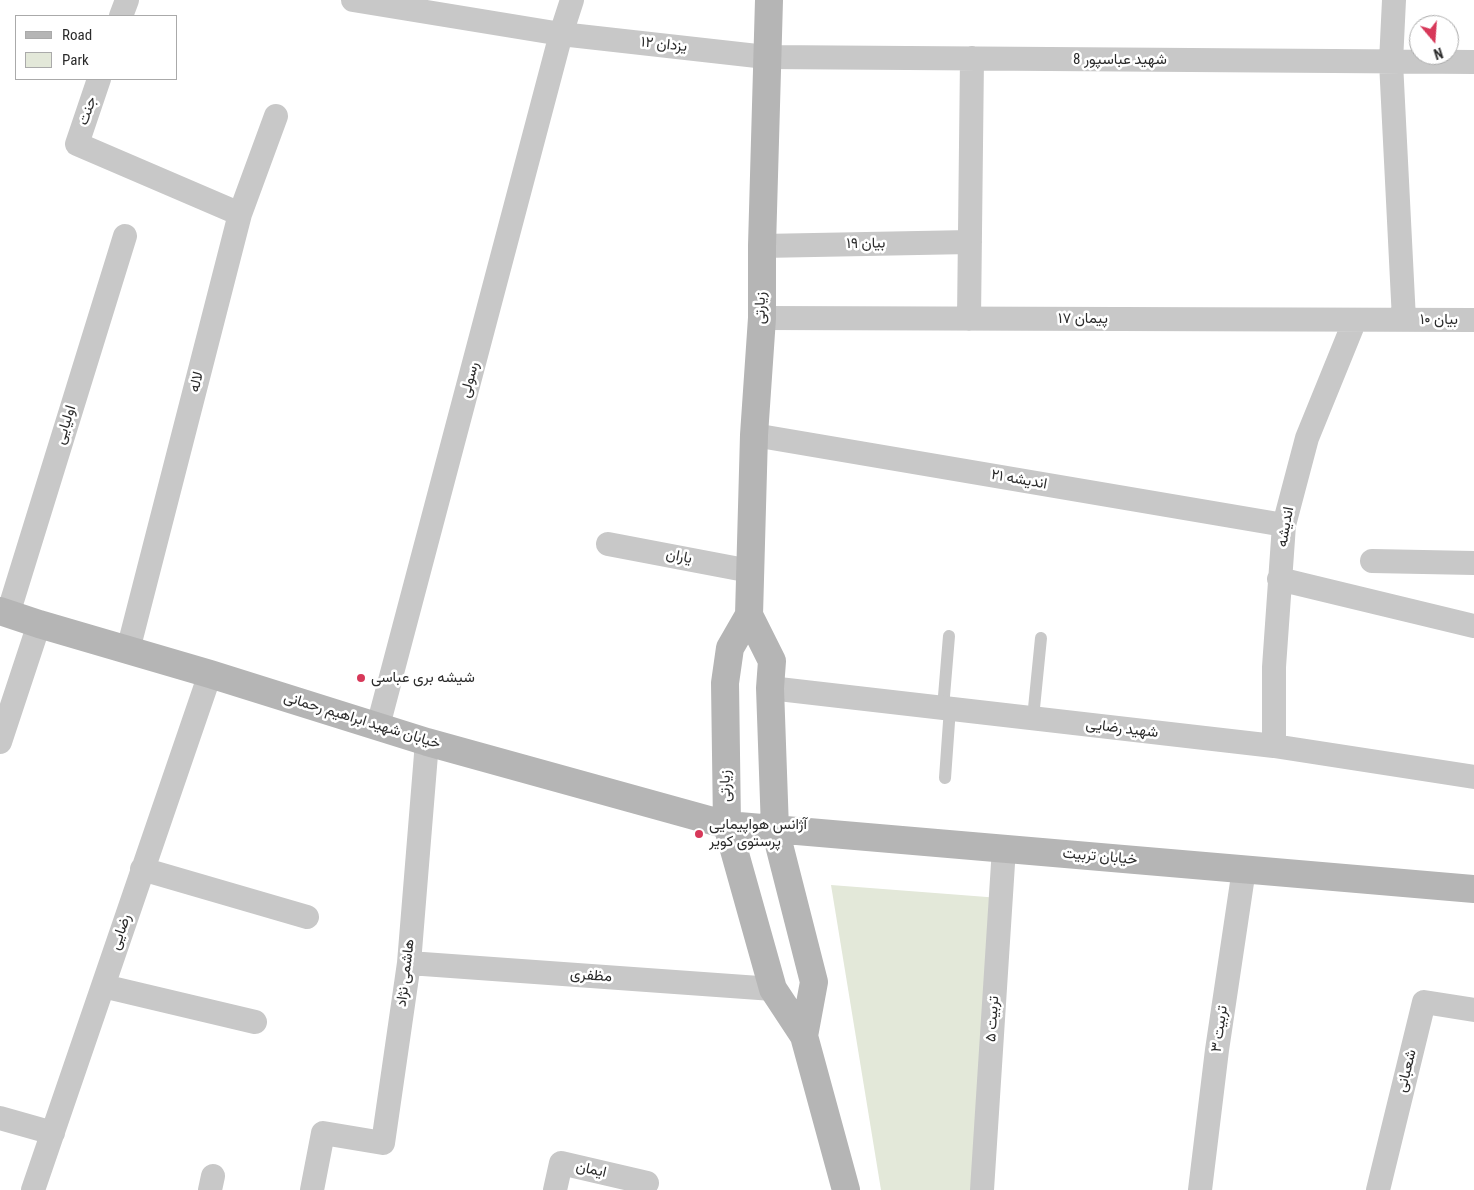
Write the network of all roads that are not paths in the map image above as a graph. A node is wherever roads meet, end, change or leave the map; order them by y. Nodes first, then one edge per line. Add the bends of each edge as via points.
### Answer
1 (126, 0) edge
2 (353, 0) edge
3 (572, 0) edge
4 (769, 0) edge
5 (1394, 0) edge
6 (121, 15) edge
7 (561, 34) junction
8 (766, 57) junction
9 (972, 58) junction
10 (1392, 62) junction
11 (1474, 62) edge
12 (99, 80) edge
13 (276, 116) dead end
14 (240, 214) junction
15 (125, 236) dead end
16 (970, 242) junction
17 (762, 246) junction
18 (762, 318) junction
19 (969, 319) junction
20 (1355, 320) junction
21 (1404, 320) junction
22 (1474, 320) edge
23 (754, 435) junction
24 (1284, 525) junction
25 (608, 544) dead end
26 (1372, 561) dead end
27 (1474, 563) edge
28 (750, 571) junction
29 (1280, 579) junction
30 (4, 612) edge
31 (749, 615) junction
32 (39, 624) junction
33 (1474, 626) edge
34 (949, 636) dead end
35 (1041, 638) dead end
36 (128, 650) junction
37 (210, 674) junction
38 (770, 688) junction
39 (946, 708) junction
40 (1032, 718) junction
41 (378, 726) junction
42 (0, 742) edge
43 (427, 742) junction
44 (1274, 746) junction
45 (1474, 777) edge
46 (945, 778) dead end
47 (727, 825) junction
48 (775, 829) junction
49 (1004, 848) junction
50 (142, 869) junction
51 (1244, 869) junction
52 (1474, 889) edge
53 (307, 917) dead end
54 (409, 963) junction
55 (103, 986) junction
56 (773, 989) junction
57 (1474, 1010) edge
58 (255, 1022) dead end
59 (804, 1036) junction
60 (0, 1118) edge
61 (52, 1133) junction
62 (647, 1183) dead end
63 (33, 1190) edge
64 (312, 1190) edge
65 (555, 1190) edge
66 (846, 1190) edge
67 (982, 1190) edge
68 (1200, 1190) edge
69 (1378, 1190) edge

1 - 6 street
2 - 7 street, یزدان ۱۲
3 - 7 street, رسولی
4 - 8 street, زیارتی
5 - 10 street
7 - 8 street, یزدان ۱۲
7 - 41 street, رسولی
8 - 9 street, شهید عباسپور 8
8 - 17 street, زیارتی
9 - 10 street, شهید عباسپور 8
9 - 16 street
10 - 11 street, شهید عباسپور 8
10 - 21 street
12 - 14 street, جنت via 77,144
13 - 14 street, لاله
14 - 36 street, لاله
15 - 30 street, اولیایی
16 - 17 street, بیان ۱۹
16 - 19 street
17 - 18 street, زیارتی
18 - 19 street, پیمان ۱۷
18 - 23 street, زیارتی
19 - 20 street, پیمان ۱۷
20 - 21 street, پیمان ۱۷
20 - 24 street, اندیشه via 1307,438
21 - 22 street, بیان ۱۰
23 - 24 street, اندیشه ۲۱
23 - 28 street, زیارتی
24 - 29 street, اندیشه
25 - 28 street, یاران
26 - 27 street
28 - 31 street, زیارتی
29 - 33 street
29 - 44 street, اندیشه via 1274,667
30 - 32 street, خیابان شهید ابراهیم رحمانی
31 - 38 street, زیارتی via 772,661
31 - 47 street, زیارتی via 730,648 725,683
32 - 36 street, خیابان شهید ابراهیم رحمانی
32 - 42 street
34 - 39 lane
35 - 40 lane
36 - 37 street, خیابان شهید ابراهیم رحمانی
37 - 41 street, خیابان شهید ابراهیم رحمانی
37 - 50 street, رضایی
38 - 39 street, شهید رضایی
38 - 48 street, زیارتی
39 - 40 street, شهید رضایی
39 - 46 lane
40 - 44 street, شهید رضایی
41 - 43 street, خیابان شهید ابراهیم رحمانی
43 - 47 street, خیابان شهید ابراهیم رحمانی
43 - 54 street, هاشمی نژاد
44 - 45 street, شهید رضایی
47 - 48 street, خیابان تربیت
47 - 56 street, زیارتی
48 - 49 street, خیابان تربیت
48 - 59 street, زیارتی via 814,982
49 - 51 street, خیابان تربیت
49 - 67 street, تربیت ۵
50 - 53 street
50 - 55 street, رضایی
51 - 52 street, خیابان تربیت
51 - 68 street, تربیت ۳
54 - 56 street, مظفری
54 - 64 street, هاشمی نژاد via 383,1143 323,1133
55 - 58 street
55 - 61 street, رضایی
56 - 59 street, زیارتی
57 - 69 street, شعبانی via 1424,1002
59 - 66 street, زیارتی
60 - 61 street
61 - 63 street, رضایی
62 - 65 street, ایمان via 562,1163

